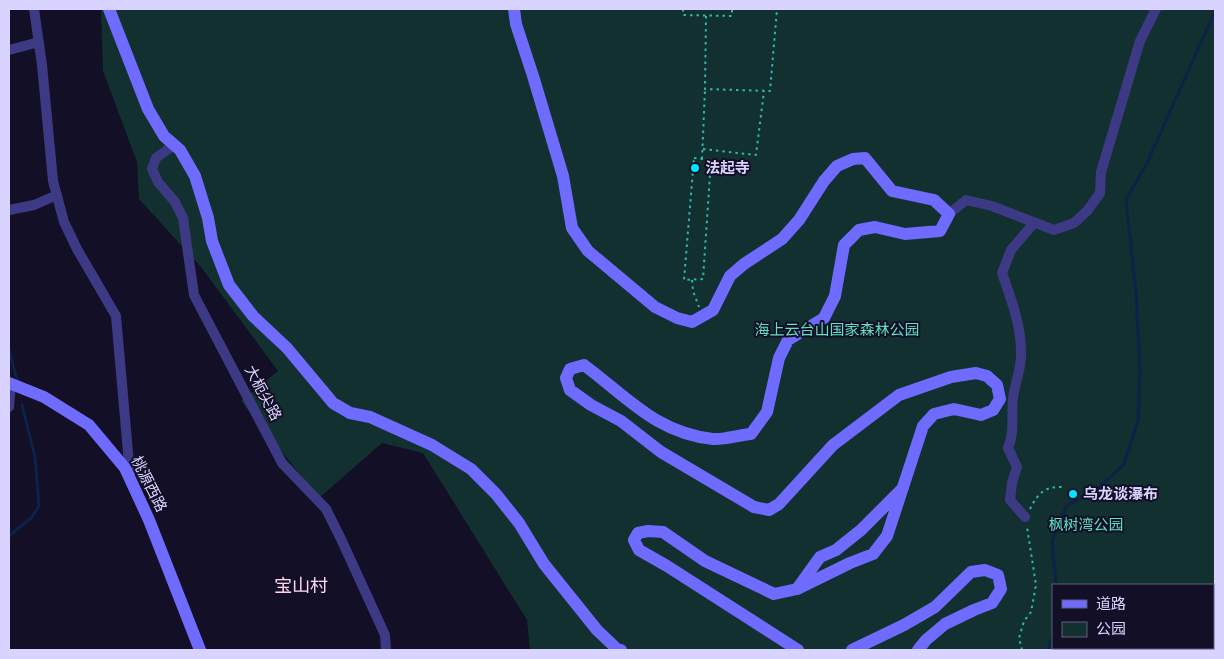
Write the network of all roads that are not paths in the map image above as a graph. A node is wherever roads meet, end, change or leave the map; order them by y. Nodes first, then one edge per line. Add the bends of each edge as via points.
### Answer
1 (34, 9) edge
2 (109, 9) edge
3 (514, 9) edge
4 (1156, 9) edge
5 (39, 42) junction
6 (9, 50) edge
7 (174, 145) junction
8 (57, 195) junction
9 (9, 210) edge
10 (949, 214) junction
11 (1034, 223) junction
12 (10, 383) edge
13 (9, 407) edge
14 (130, 479) junction
15 (903, 488) junction
16 (1025, 517) road end
17 (796, 589) junction
18 (200, 650) edge
19 (386, 650) edge
20 (621, 650) edge
21 (798, 650) edge
22 (852, 650) edge
23 (918, 650) edge

1 - 5 street
2 - 7 street via 148,109 164,136
3 - 10 street via 563,176 572,228 588,251 655,307 677,318 692,322 713,310 730,276 782,239 837,166 852,159 865,158 892,191 934,200
4 - 11 street via 1140,41 1101,172 1100,192 1074,223 1054,230
5 - 6 street
5 - 8 street
7 - 19 street, 大枙尖路 via 156,158 152,169 183,218 194,295 282,463 326,509 385,635
7 - 20 street via 195,176 212,241 229,285 253,316 287,348 332,403 432,445 470,469 520,523 544,564 597,630
8 - 9 street via 34,205
8 - 14 street via 64,222 77,249 116,316
10 - 11 street via 966,200 992,206
10 - 15 street via 940,231 905,234 875,227 859,230 844,245 835,296 824,318 788,340 779,358 767,412 751,434 714,439 688,434 636,408 584,365 570,369 566,378 570,390 621,421 661,452 754,507 769,510 833,445 899,395 951,377 976,373 987,376 997,385 1000,399 993,410 981,415 954,409 934,414 923,426
11 - 16 street via 1011,250 1002,273 1017,320 1021,352 1012,440 1008,448 1017,467 1010,500
12 - 13 street
12 - 14 street, 桃源西路 via 44,397 89,425 125,468
14 - 18 street, 桃源西路
15 - 17 street via 861,530 836,550 820,557
15 - 17 street via 887,536 873,554
17 - 21 street via 774,594 705,561 663,532 648,530 638,533 634,540 639,550
22 - 23 street via 935,607 970,572 985,570 998,575 1000,589 992,603 945,624

